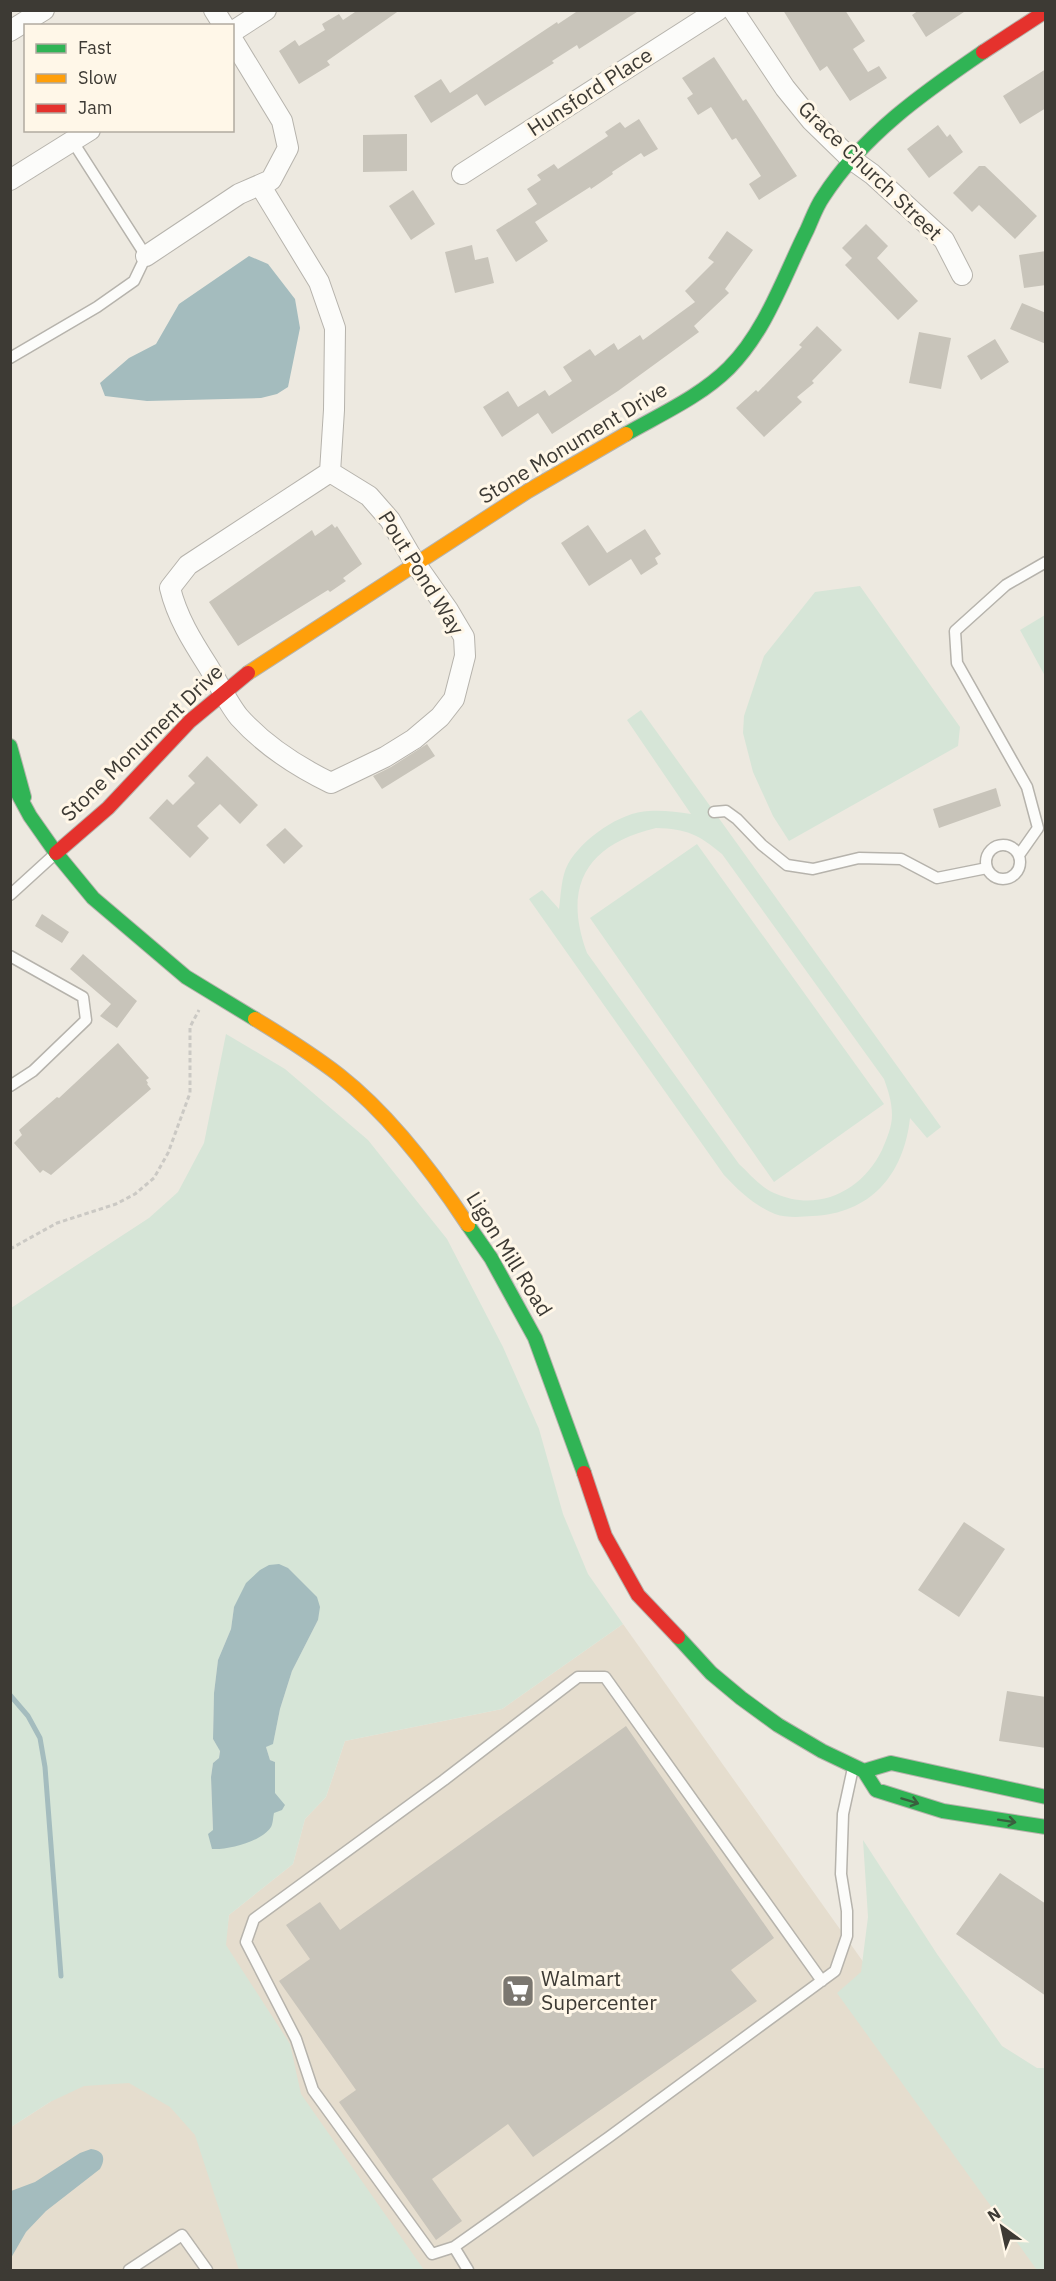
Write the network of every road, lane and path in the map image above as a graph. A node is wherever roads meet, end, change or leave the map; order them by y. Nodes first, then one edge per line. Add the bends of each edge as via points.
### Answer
1 (44, 10) edge
2 (214, 10) edge
3 (266, 10) edge
4 (718, 10) edge
5 (733, 10) edge
6 (1046, 11) edge
7 (223, 24) edge
8 (10, 31) edge
9 (234, 31) edge
10 (234, 42) edge
11 (87, 132) edge
12 (73, 142) junction
13 (851, 159) junction
14 (462, 174) dead end
15 (10, 180) edge
16 (260, 185) junction
17 (146, 256) junction
18 (962, 275) dead end
19 (10, 358) edge
20 (330, 472) junction
21 (1046, 562) edge
22 (415, 563) junction
23 (224, 692) junction
24 (10, 746) edge
25 (10, 779) edge
26 (714, 812) dead end
27 (30, 816) junction
28 (56, 853) junction
29 (1019, 855) junction
30 (987, 868) junction
31 (10, 895) edge
32 (10, 956) edge
33 (201, 1006) dead end
34 (10, 1086) edge
35 (10, 1249) edge
36 (859, 1768) junction
37 (1046, 1797) edge
38 (1046, 1827) edge
39 (822, 1981) junction
40 (454, 2247) junction
41 (129, 2271) edge
42 (207, 2271) edge
43 (468, 2271) edge

1 - 8 street
2 - 7 street
3 - 9 street
4 - 14 street, Hunsford Place
5 - 13 street, Grace Church Street via 785,88
6 - 13 main road, Stone Monument Drive via 925,92 889,120
10 - 16 street via 282,122 288,148 271,180
11 - 12 street
12 - 15 street
12 - 17 lane
13 - 18 street, Grace Church Street via 944,240
13 - 22 main road, Stone Monument Drive via 822,198 757,332 729,368 696,394 528,491
16 - 17 street via 239,194
16 - 20 street via 319,282 335,328
17 - 19 lane via 134,281
20 - 22 street, Pout Pond Way via 369,496 390,520
20 - 23 street, Pout Pond Way via 188,565 170,588 175,609 192,642
21 - 29 lane via 1006,585 955,631 957,663 1027,787 1038,828
22 - 23 main road, Stone Monument Drive
22 - 23 street, Pout Pond Way via 464,637 465,656 454,699 414,740 331,783 270,746 238,716
23 - 28 main road, Stone Monument Drive via 190,721 108,808
24 - 27 main road, Ligon Mill Road
25 - 27 main road, Ligon Mill Road
26 - 30 lane via 726,812 737,819 787,865 813,869 859,858 901,859 937,878
27 - 28 main road, Ligon Mill Road
28 - 31 lane
28 - 36 main road, Ligon Mill Road via 93,898 186,977 340,1076 397,1130 447,1193 491,1258 535,1338 605,1536 638,1595 711,1673 741,1698 778,1725
29 - 30 lane via 1019,867 1007,879 995,877
29 - 30 lane via 1005,844 994,847 986,856
32 - 34 lane via 83,997 86,1020 33,1071
33 - 35 path via 190,1027 190,1093 168,1153 154,1178 116,1204 57,1223
36 - 37 main road via 891,1763
36 -> 38 main road, Ligon Mill Road via 876,1790 943,1811
36 - 39 lane via 843,1814 841,1874 847,1936 836,1971
39 - 40 lane
39 - 40 lane via 605,1677 578,1677 254,1919 246,1942 296,2039 314,2090 432,2254
40 - 43 lane
41 - 42 lane via 182,2235

